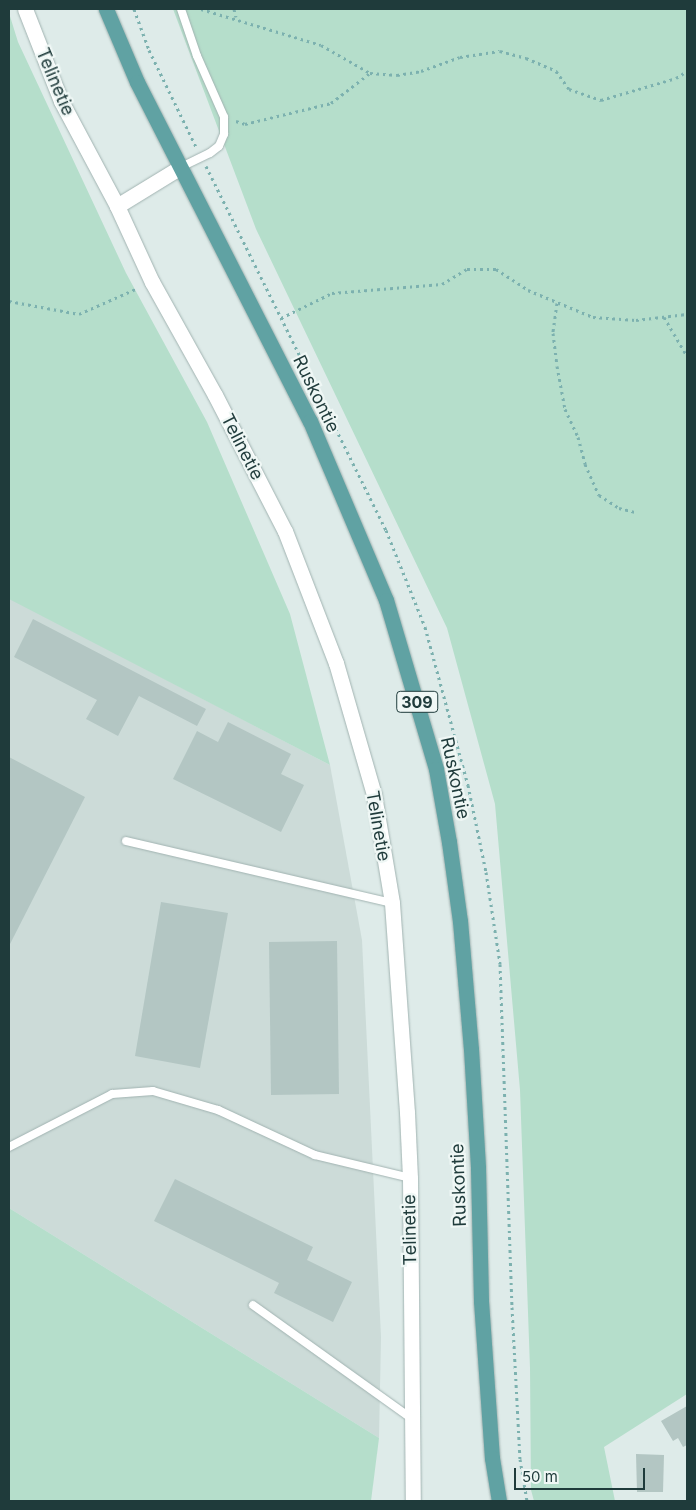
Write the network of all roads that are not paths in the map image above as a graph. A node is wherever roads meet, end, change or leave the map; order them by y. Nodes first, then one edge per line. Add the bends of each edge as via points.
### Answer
1 (25, 9) edge
2 (106, 9) edge
3 (181, 9) edge
4 (179, 168) junction
5 (117, 206) junction
6 (126, 841) dead end
7 (392, 903) junction
8 (9, 1147) edge
9 (410, 1178) junction
10 (253, 1305) dead end
11 (411, 1418) junction
12 (413, 1501) edge
13 (499, 1501) edge

1 - 5 street, Telinetie via 62,101
2 - 4 main road, Ruskontie / 309
3 - 4 lane via 197,56 224,117 224,134 219,146
4 - 5 street
4 - 13 main road, Ruskontie / 309 via 310,420 386,600 436,769 458,911 471,1049 481,1301 492,1458
5 - 7 street, Telinetie via 152,282 285,531 329,646 374,795
6 - 7 lane
7 - 9 street, Telinetie
8 - 9 lane via 112,1094 153,1092 218,1110 315,1155
9 - 11 street, Telinetie
10 - 11 lane
11 - 12 street, Telinetie

